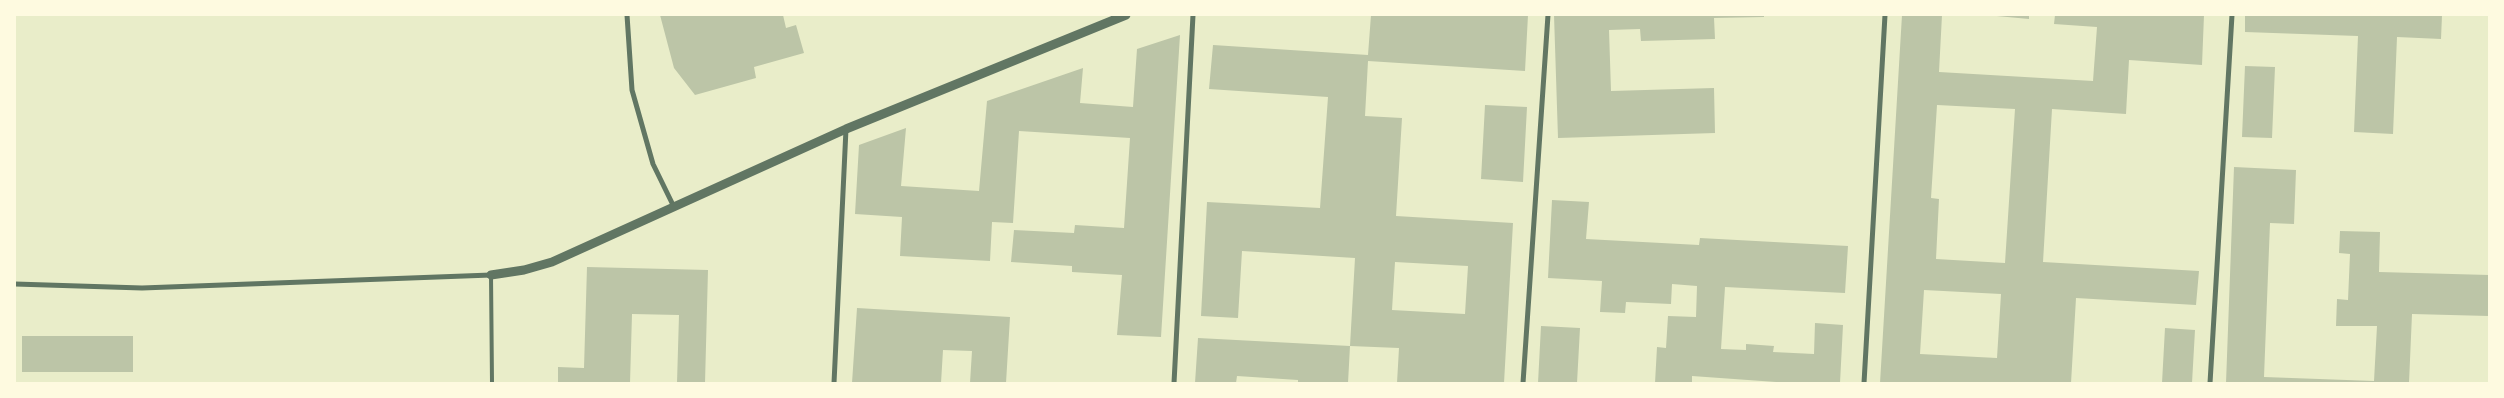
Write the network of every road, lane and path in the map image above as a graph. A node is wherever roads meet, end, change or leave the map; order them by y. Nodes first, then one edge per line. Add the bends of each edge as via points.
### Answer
1 (627, 15) edge
2 (1126, 15) edge
3 (1193, 15) edge
4 (1548, 15) edge
5 (1885, 15) edge
6 (2232, 15) edge
7 (846, 129) junction
8 (674, 207) junction
9 (491, 276) junction
10 (15, 284) edge
11 (492, 383) edge
12 (834, 383) edge
13 (1174, 383) edge
14 (1523, 383) edge
15 (1864, 383) edge
16 (2210, 383) edge

1 - 8 street via 632,90 653,164
2 - 7 street
3 - 13 street
4 - 14 street
5 - 15 street
6 - 16 street
7 - 8 street
7 - 12 street
8 - 9 street via 552,262
9 - 10 street via 142,288
9 - 11 lane

